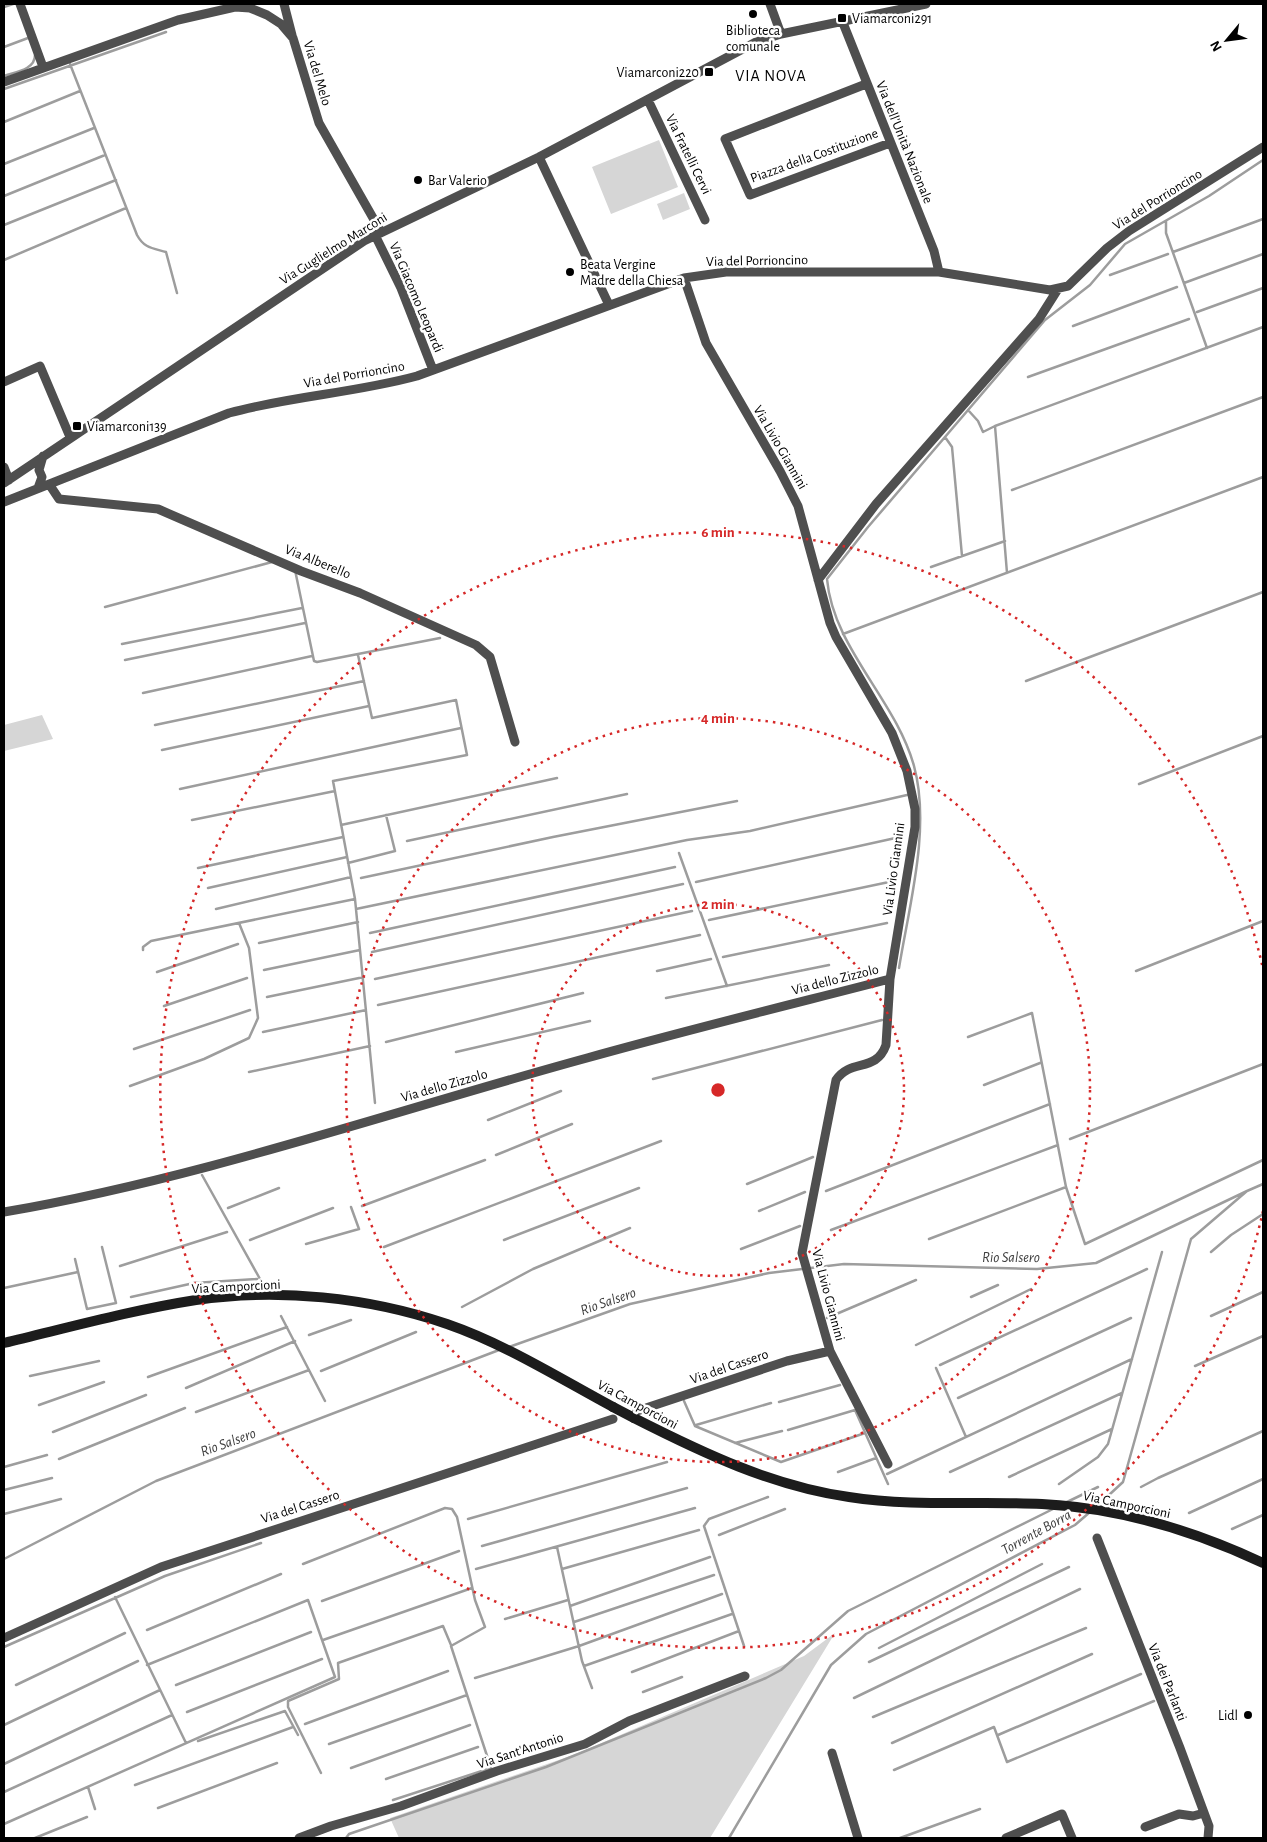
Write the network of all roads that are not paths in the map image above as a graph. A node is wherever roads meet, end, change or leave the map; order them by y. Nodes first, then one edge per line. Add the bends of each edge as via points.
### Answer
1 (20, 4) edge
2 (284, 4) edge
3 (770, 4) edge
4 (926, 4) edge
5 (243, 5) edge
6 (227, 6) edge
7 (843, 23) junction
8 (781, 34) junction
9 (293, 38) junction
10 (43, 67) junction
11 (4, 82) edge
12 (866, 84) junction
13 (648, 100) junction
14 (890, 143) junction
15 (1263, 147) edge
16 (539, 157) junction
17 (705, 220) dead end
18 (378, 234) junction
19 (940, 272) junction
20 (684, 278) junction
21 (1058, 289) junction
22 (609, 304) junction
23 (433, 370) junction
24 (4, 382) edge
25 (70, 437) junction
26 (43, 456) junction
27 (28, 466) junction
28 (4, 467) edge
29 (41, 473) junction
30 (6, 481) edge
31 (51, 483) junction
32 (38, 488) junction
33 (4, 502) edge
34 (818, 580) junction
35 (516, 742) dead end
36 (890, 979) junction
37 (4, 1212) edge
38 (4, 1343) edge
39 (830, 1351) junction
40 (636, 1414) junction
41 (613, 1419) dead end
42 (888, 1464) dead end
43 (1097, 1538) dead end
44 (1263, 1564) edge
45 (4, 1638) edge
46 (745, 1676) dead end
47 (832, 1753) dead end
48 (1204, 1813) junction
49 (1145, 1827) dead end
50 (299, 1838) edge
51 (858, 1838) edge
52 (1006, 1838) edge
53 (1072, 1838) edge
54 (1208, 1838) edge

1 - 10 street
2 - 9 street
3 - 8 street
4 - 7 street, Via Guglielmo Marconi
5 - 6 street, Via del Melo
5 - 9 street, Via del Melo via 281,24
6 - 10 street, Via del Melo
7 - 8 street, Via Guglielmo Marconi
7 - 12 street, Via dell'Unità Nazionale
8 - 13 street, Via Guglielmo Marconi via 733,54
9 - 18 street, Via del Melo via 319,123
10 - 11 street, Via del Melo
12 - 14 street, Via dell'Unità Nazionale
12 - 14 street, Piazza della Costituzione via 725,139 750,195
13 - 16 street, Via Guglielmo Marconi
13 - 17 street, Via Fratelli Cervi
14 - 19 street, Via dell'Unità Nazionale
15 - 21 street, Via del Porrioncino via 1129,231 1068,286
16 - 18 street, Via Guglielmo Marconi
16 - 22 street
18 - 23 street, Via Giacomo Leopardi
18 - 25 street, Via Guglielmo Marconi via 324,266
19 - 20 street, Via del Porrioncino via 726,272
19 - 21 street, Via del Porrioncino
20 - 22 street, Via del Porrioncino
20 - 34 street, Via Livio Giannini via 706,343 798,506
21 - 34 street via 1039,319 876,504
22 - 23 street, Via del Porrioncino
23 - 31 street, Via del Porrioncino via 382,385 258,405 229,413
24 - 25 street via 40,366
25 - 26 street, Via Guglielmo Marconi
26 - 27 street, Via Guglielmo Marconi
26 - 29 street
27 - 29 street
27 - 30 street, Via Guglielmo Marconi
28 - 30 street
29 - 31 street
29 - 32 street
31 - 32 street, Via del Porrioncino
31 - 35 street, Via Alberello via 59,499 158,509 476,645 490,657
32 - 33 street, Via del Porrioncino
34 - 36 street, Via Livio Giannini via 836,637 892,733 912,789 914,827
36 - 37 street, Via dello Zizzolo via 587,1058 196,1169 57,1203
36 - 39 street, Via Livio Giannini via 886,1046 882,1056 876,1061 845,1070 836,1080 802,1248
38 - 40 main road, Via Camporcioni, bridge via 196,1300 254,1295 316,1297 390,1307 447,1324 483,1338 613,1407
39 - 40 street, Via del Cassero via 787,1361
39 - 42 street, Via Livio Giannini
40 - 44 main road, Via Camporcioni via 715,1458 794,1486 901,1503 1080,1507 1126,1516 1205,1539
41 - 45 street, Via del Cassero via 161,1567
43 - 48 street, Via dei Parlanti
46 - 50 street, Via Sant'Antonio via 629,1721 585,1744
47 - 51 street
48 - 49 street via 1192,1816 1179,1814
48 - 54 street, Via dei Parlanti
52 - 53 street via 1062,1814

